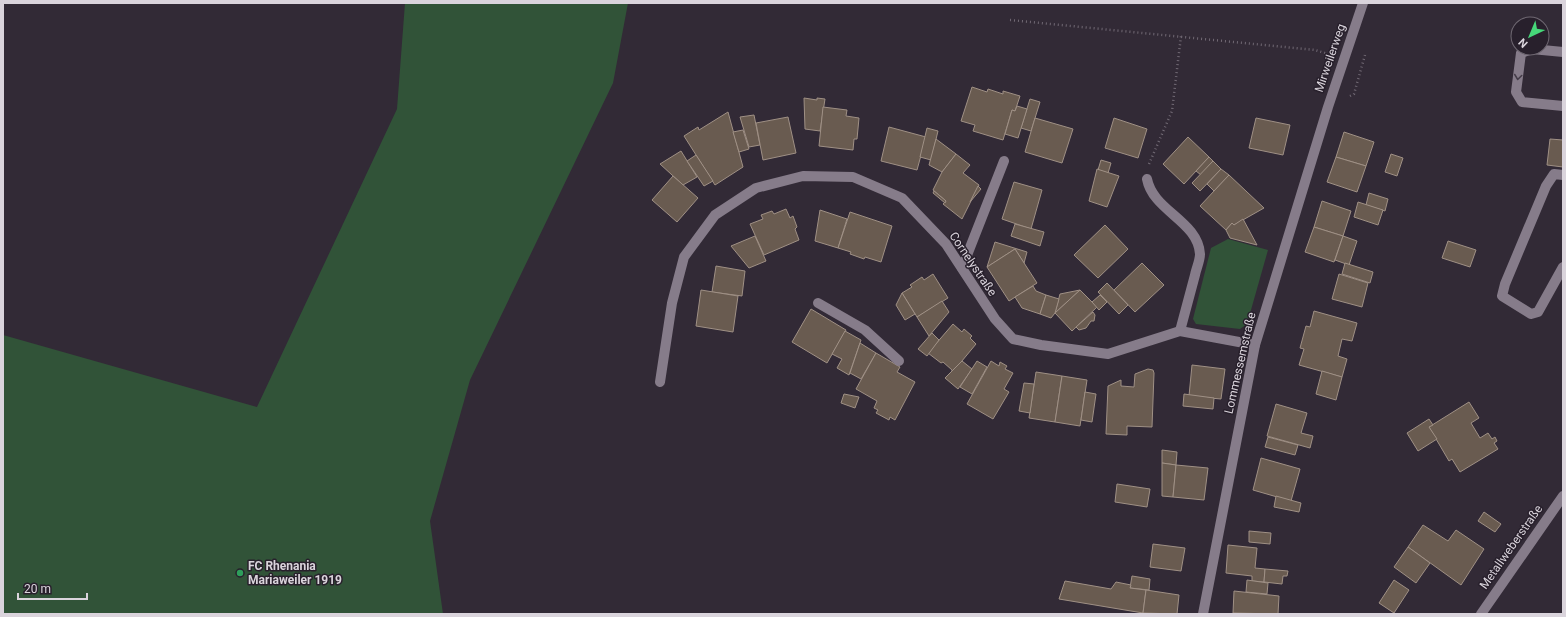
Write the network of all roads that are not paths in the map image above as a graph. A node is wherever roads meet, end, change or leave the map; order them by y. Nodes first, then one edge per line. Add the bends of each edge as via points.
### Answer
1 (1363, 3) edge
2 (1563, 52) edge
3 (1563, 106) edge
4 (1323, 122) joint
5 (1004, 161) dead end
6 (1563, 175) edge
7 (1147, 179) road end
8 (1563, 267) edge
9 (962, 268) junction
10 (818, 303) dead end
11 (1180, 332) junction
12 (1255, 346) junction
13 (899, 361) dead end
14 (660, 382) dead end
15 (1563, 496) edge
16 (1203, 614) edge
17 (1481, 614) edge

1 - 4 street, Mirweilerweg
2 -> 3 street via 1532,49 1521,53 1516,92 1522,102
4 - 12 street, Lommessemstraße
5 - 9 street
6 - 8 street via 1554,174 1546,186 1502,296 1531,314 1538,312
7 - 11 street via 1149,189 1161,204 1198,242 1200,256
9 - 11 street, Cornelystraße via 994,319 1013,339 1041,346 1108,354
9 - 14 street, Cornelystraße via 946,244 902,198 853,177 803,176 756,188 715,215 684,257 672,302
10 - 13 street via 865,330
11 - 12 street, Cornelystraße
12 - 16 street, Lommessemstraße
15 - 17 street, Metallweberstraße

